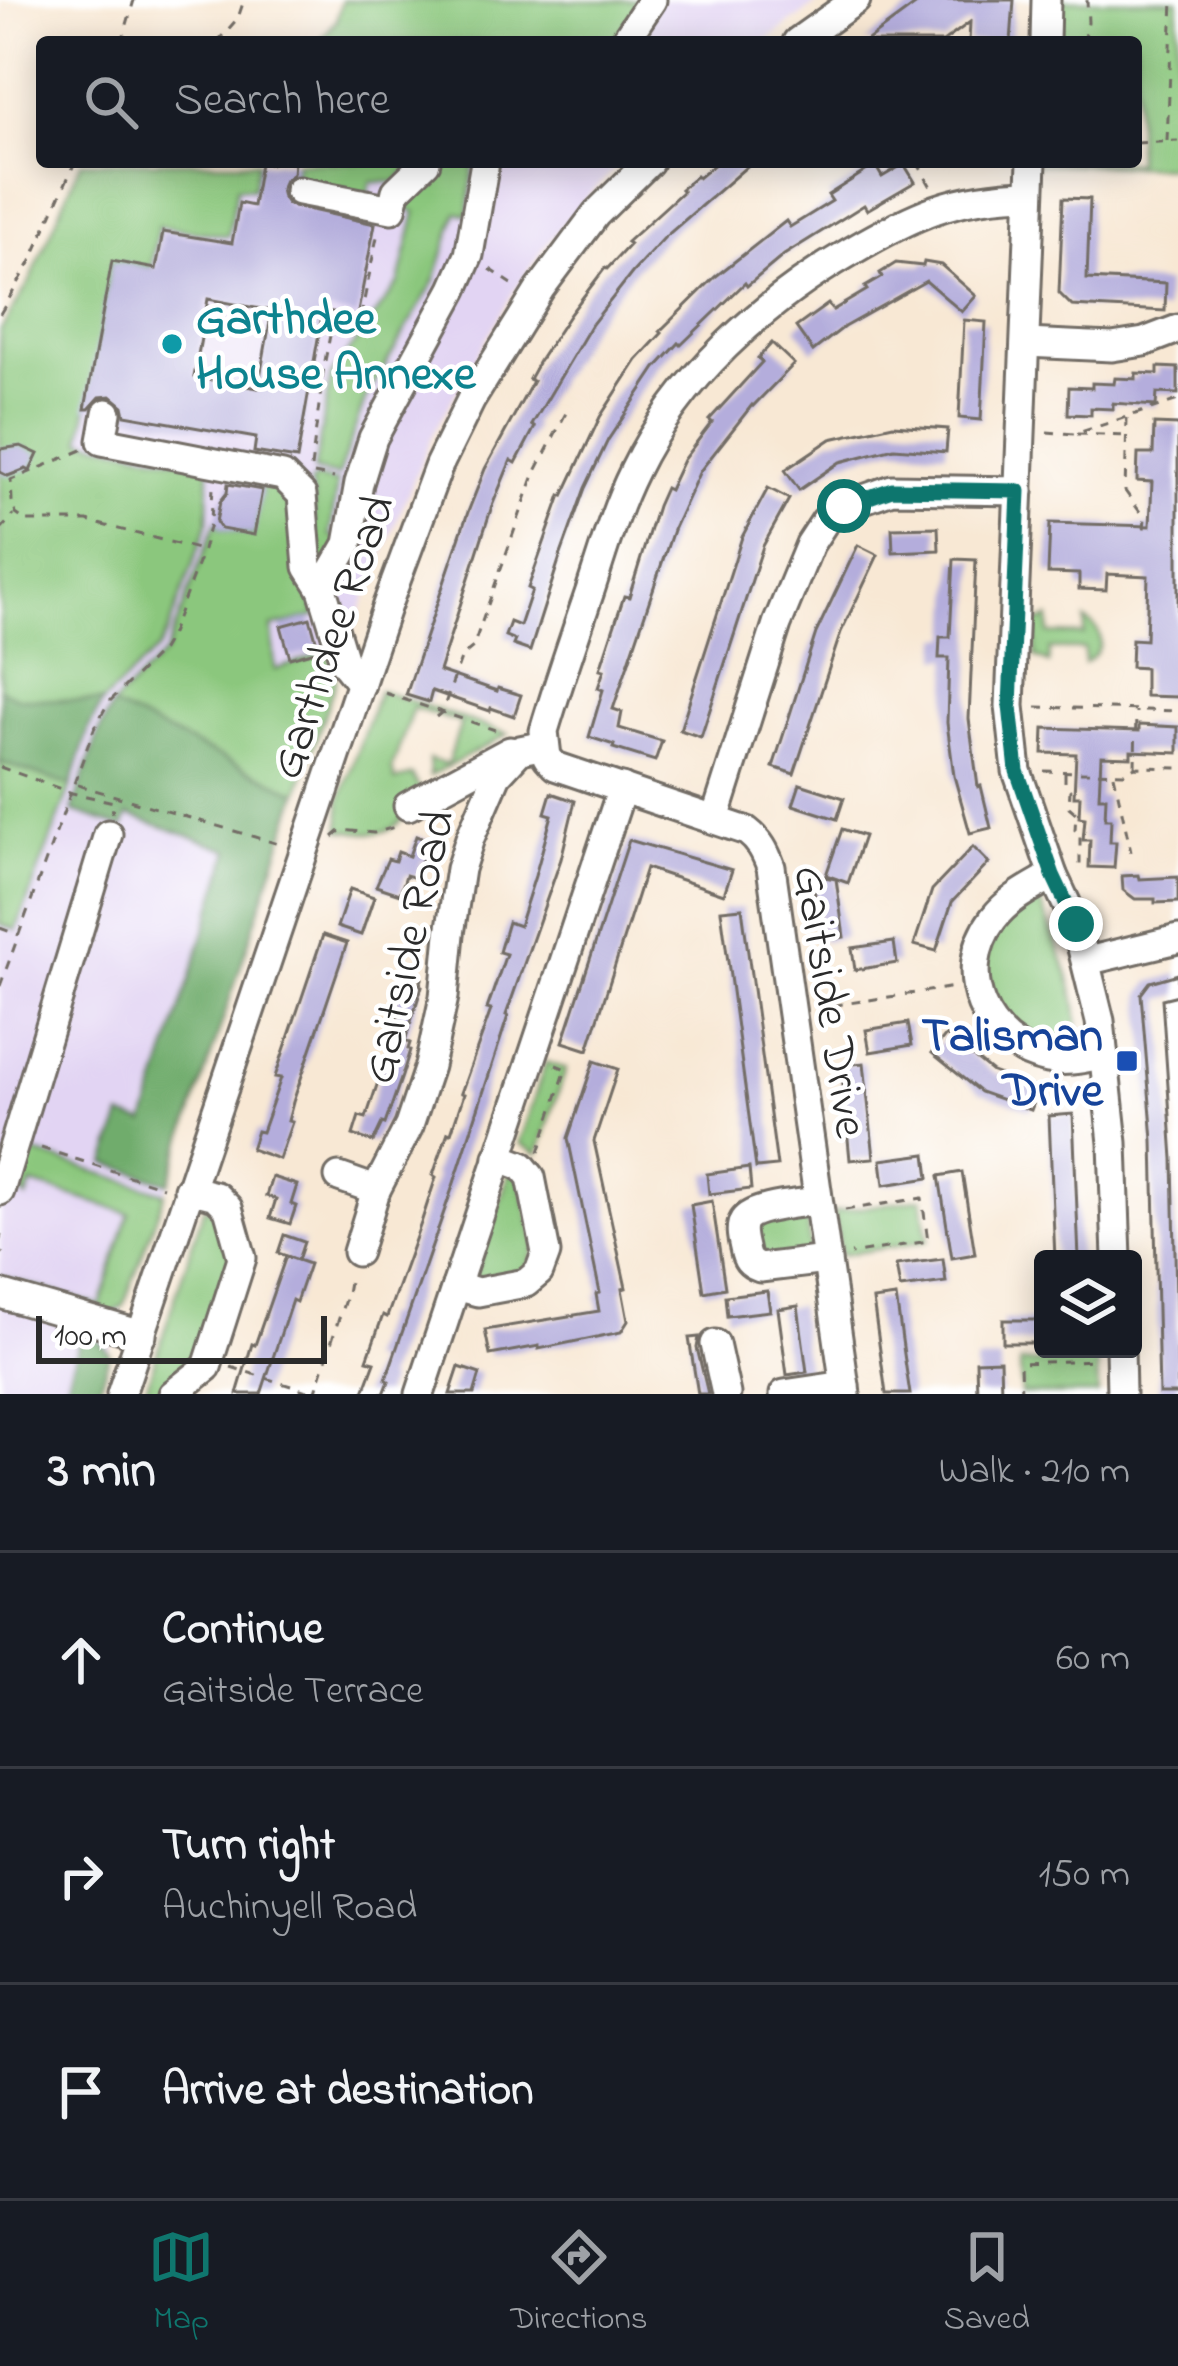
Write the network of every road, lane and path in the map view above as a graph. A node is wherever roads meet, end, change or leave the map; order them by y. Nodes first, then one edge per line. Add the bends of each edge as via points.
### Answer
1 (134, 0) edge
2 (244, 0) edge
3 (652, 0) edge
4 (856, 0) edge
5 (1046, 0) edge
6 (1088, 0) edge
7 (1172, 0) edge
8 (124, 36) edge
9 (222, 36) edge
10 (628, 36) edge
11 (805, 36) edge
12 (1046, 36) edge
13 (1085, 36) edge
14 (1168, 141) junction
15 (1178, 141) edge
16 (1142, 142) edge
17 (72, 168) edge
18 (420, 168) edge
19 (484, 168) edge
20 (644, 168) edge
21 (920, 168) edge
22 (1032, 168) edge
23 (299, 191) dead end
24 (1030, 194) junction
25 (940, 206) junction
26 (384, 207) junction
27 (470, 255) junction
28 (533, 298) junction
29 (0, 314) edge
30 (1178, 329) edge
31 (1026, 343) junction
32 (1178, 400) edge
33 (567, 411) dead end
34 (1128, 416) junction
35 (105, 427) joint
36 (1022, 431) junction
37 (1075, 434) junction
38 (1126, 436) junction
39 (214, 462) junction
40 (338, 478) dead end
41 (1019, 491) junction
42 (16, 514) junction
43 (0, 530) edge
44 (1144, 530) dead end
45 (203, 550) junction
46 (322, 589) junction
47 (361, 684) junction
48 (1010, 706) junction
49 (1136, 710) junction
50 (1178, 711) edge
51 (442, 712) junction
52 (436, 718) dead end
53 (532, 747) junction
54 (1135, 766) junction
55 (0, 767) edge
56 (1178, 768) edge
57 (1017, 771) junction
58 (1065, 771) junction
59 (1113, 773) junction
60 (75, 784) junction
61 (622, 788) junction
62 (73, 793) junction
63 (114, 802) dead end
64 (404, 816) joint
65 (715, 818) junction
66 (108, 834) dead end
67 (284, 845) dead end
68 (323, 846) dead end
69 (1131, 852) dead end
70 (1053, 875) junction
71 (0, 928) edge
72 (19, 935) junction
73 (1178, 939) edge
74 (1087, 962) junction
75 (975, 984) junction
76 (0, 986) edge
77 (792, 1012) junction
78 (1104, 1055) junction
79 (532, 1058) junction
80 (7, 1138) edge
81 (498, 1157) junction
82 (339, 1177) dead end
83 (531, 1177) junction
84 (188, 1189) junction
85 (376, 1190) junction
86 (0, 1192) edge
87 (818, 1208) junction
88 (1, 1234) edge
89 (0, 1241) edge
90 (1117, 1250) edge
91 (357, 1252) joint
92 (826, 1260) junction
93 (456, 1286) junction
94 (0, 1294) edge
95 (142, 1335) junction
96 (715, 1344) dead end
97 (1076, 1358) edge
98 (1120, 1358) edge
99 (209, 1360) junction
100 (846, 1390) edge
101 (122, 1394) edge
102 (173, 1394) edge
103 (315, 1394) edge
104 (420, 1394) edge
105 (726, 1394) edge
106 (784, 1394) edge
107 (1021, 1394) edge
108 (1121, 1394) edge

1 - 8 path
2 - 9 path
3 - 10 street
4 - 11 street
5 - 12 street
6 - 13 path
7 - 14 path
14 - 15 path
14 - 16 path
17 - 29 path
18 - 26 street via 396,191 392,209
19 - 27 street
20 - 28 street, Garthdee Road via 596,214
21 - 25 path
22 - 24 street
23 - 26 street
24 - 25 street
24 - 31 street
25 - 53 street via 816,272 767,308 674,408 635,469
26 - 40 path via 360,320 333,320 324,366 310,473
27 - 28 path
27 - 46 street via 373,438 347,544
28 - 47 street, Garthdee Road via 439,465
30 - 31 street via 1112,347
31 - 36 street
32 - 34 path
33 - 51 path
34 - 37 path
34 - 38 path
35 - 39 street
35 - 42 path via 11,480
36 - 37 path
36 - 41 street
37 - 38 path
38 - 44 path via 1125,491
39 - 45 path
39 - 46 street via 283,476 302,495 308,567
41 - 48 street
41 - 65 street via 892,489 825,521 777,623
42 - 43 path
42 - 45 path via 87,521
45 - 60 path via 170,636 108,703
46 - 47 street via 345,664
47 - 51 path
47 - 84 street, Garthdee Road
48 - 49 path
48 - 57 street
49 - 50 path
49 - 54 path
51 - 52 path
51 - 53 path
53 - 61 street, Gaitside Drive via 555,766
53 - 64 street via 506,752
53 - 85 street, Gaitside Road via 497,776 470,838 429,1066
54 - 56 path
54 - 59 path
55 - 62 path
57 - 58 path
57 - 70 street
58 - 59 path
58 - 70 path via 1080,870
59 - 69 path
60 - 62 path
60 - 67 path
61 - 65 street, Gaitside Drive
61 - 79 street
62 - 63 path
62 - 72 path
64 - 68 path via 387,831 341,830
65 - 77 street, Gaitside Drive via 747,831 765,851
66 - 80 street
70 - 74 street
70 - 75 street via 992,921 976,954
71 - 72 path
72 - 76 path
73 - 74 street
74 - 78 street
75 - 77 path
75 - 78 street via 988,1022 1017,1046 1055,1060
77 - 87 street, Gaitside Drive
78 - 90 street
79 - 81 street
79 - 83 path via 566,1069
80 - 84 path
80 - 86 street
81 - 83 street
81 - 93 street
82 - 85 street
83 - 93 street via 546,1253 539,1272 526,1283 478,1292
84 - 95 street, Garthdee Road
84 - 99 street via 228,1208 242,1258
85 - 91 street, Gaitside Road
87 - 92 street, Gaitside Drive
87 - 92 street, Gaitside Drive via 746,1216 745,1256 760,1268
87 - 92 path via 922,1198 928,1241
88 - 89 path
91 - 103 path
92 - 100 street, Gaitside Drive
93 - 104 street
94 - 95 street
95 - 101 street, Garthdee Road
96 - 105 street
97 - 107 path via 1020,1363
98 - 108 street
99 - 102 street
99 - 103 path
100 - 106 street

